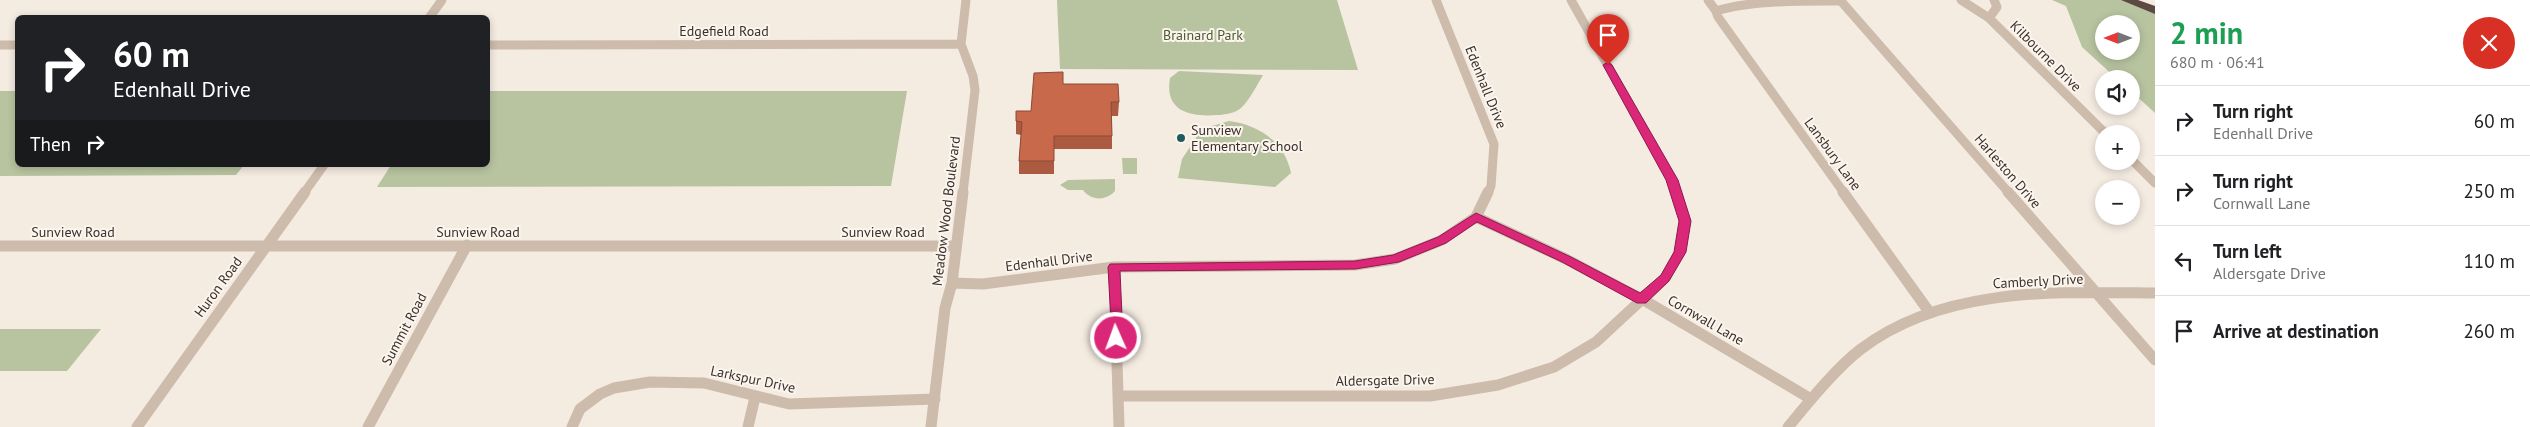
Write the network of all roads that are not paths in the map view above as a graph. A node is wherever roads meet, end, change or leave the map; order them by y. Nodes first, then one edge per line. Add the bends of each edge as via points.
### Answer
1 (442, 0) edge
2 (966, 0) edge
3 (1436, 0) edge
4 (1571, 0) edge
5 (1746, 0) edge
6 (1961, 0) edge
7 (1994, 0) edge
8 (2127, 0) edge
9 (1841, 1) edge
10 (1714, 5) edge
11 (2155, 10) edge
12 (431, 15) edge
13 (1989, 18) junction
14 (961, 44) junction
15 (0, 45) edge
16 (15, 45) edge
17 (490, 45) edge
18 (2097, 125) edge
19 (323, 167) edge
20 (2140, 168) edge
21 (2155, 183) edge
22 (1476, 217) junction
23 (467, 245) junction
24 (0, 246) edge
25 (266, 246) junction
26 (956, 246) junction
27 (1114, 267) junction
28 (952, 283) junction
29 (2095, 293) junction
30 (2155, 293) edge
31 (1642, 299) junction
32 (1930, 313) junction
33 (2155, 360) edge
34 (1118, 396) junction
35 (755, 398) junction
36 (1810, 398) junction
37 (935, 399) junction
38 (574, 422) edge
39 (137, 427) edge
40 (368, 427) edge
41 (748, 427) edge
42 (932, 427) edge
43 (1119, 427) edge
44 (1788, 427) edge

1 - 12 street
2 - 14 street, Meadow Wood Boulevard
3 - 22 street, Edenhall Drive via 1494,144 1491,186
4 - 31 street, Aldersgate Drive via 1672,180 1685,221 1680,252 1665,278
5 - 9 street, Lansbury Lane
5 - 10 street, Lansbury Lane
6 - 13 street, Kilbourne Drive
7 - 13 street via 1997,7
8 - 11 highway
9 - 29 street, Harleston Drive
10 - 32 street, Lansbury Lane via 1718,16
13 - 18 street, Kilbourne Drive
14 - 17 street, Edgefield Road
14 - 26 street, Meadow Wood Boulevard via 975,90
15 - 16 street
19 - 25 street, Huron Road
20 - 21 street
22 - 27 street, Edenhall Drive via 1442,240 1395,259 1355,265
22 - 31 street, Cornwall Lane
23 - 25 street, Sunview Road
23 - 26 street, Sunview Road
23 - 40 street, Summit Road
24 - 25 street, Sunview Road
25 - 39 street, Huron Road
26 - 28 street, Meadow Wood Boulevard
27 - 28 street, Edenhall Drive via 983,284
27 - 34 street
28 - 37 street, Meadow Wood Boulevard via 945,308
29 - 30 street, Camberly Drive
29 - 32 street, Camberly Drive via 2006,295
29 - 33 street, Harleston Drive
31 - 34 street, Aldersgate Drive via 1596,342 1554,367 1498,385 1430,396
31 - 36 street, Cornwall Lane
32 - 36 street, Camberly Drive via 1863,348
34 - 43 street
35 - 37 street, Larkspur Drive via 789,404
35 - 38 street, Larkspur Drive via 735,388 704,383 650,382 614,388 600,394 587,402
35 - 41 street
36 - 44 street, Camberly Drive
37 - 42 street, Meadow Wood Boulevard

